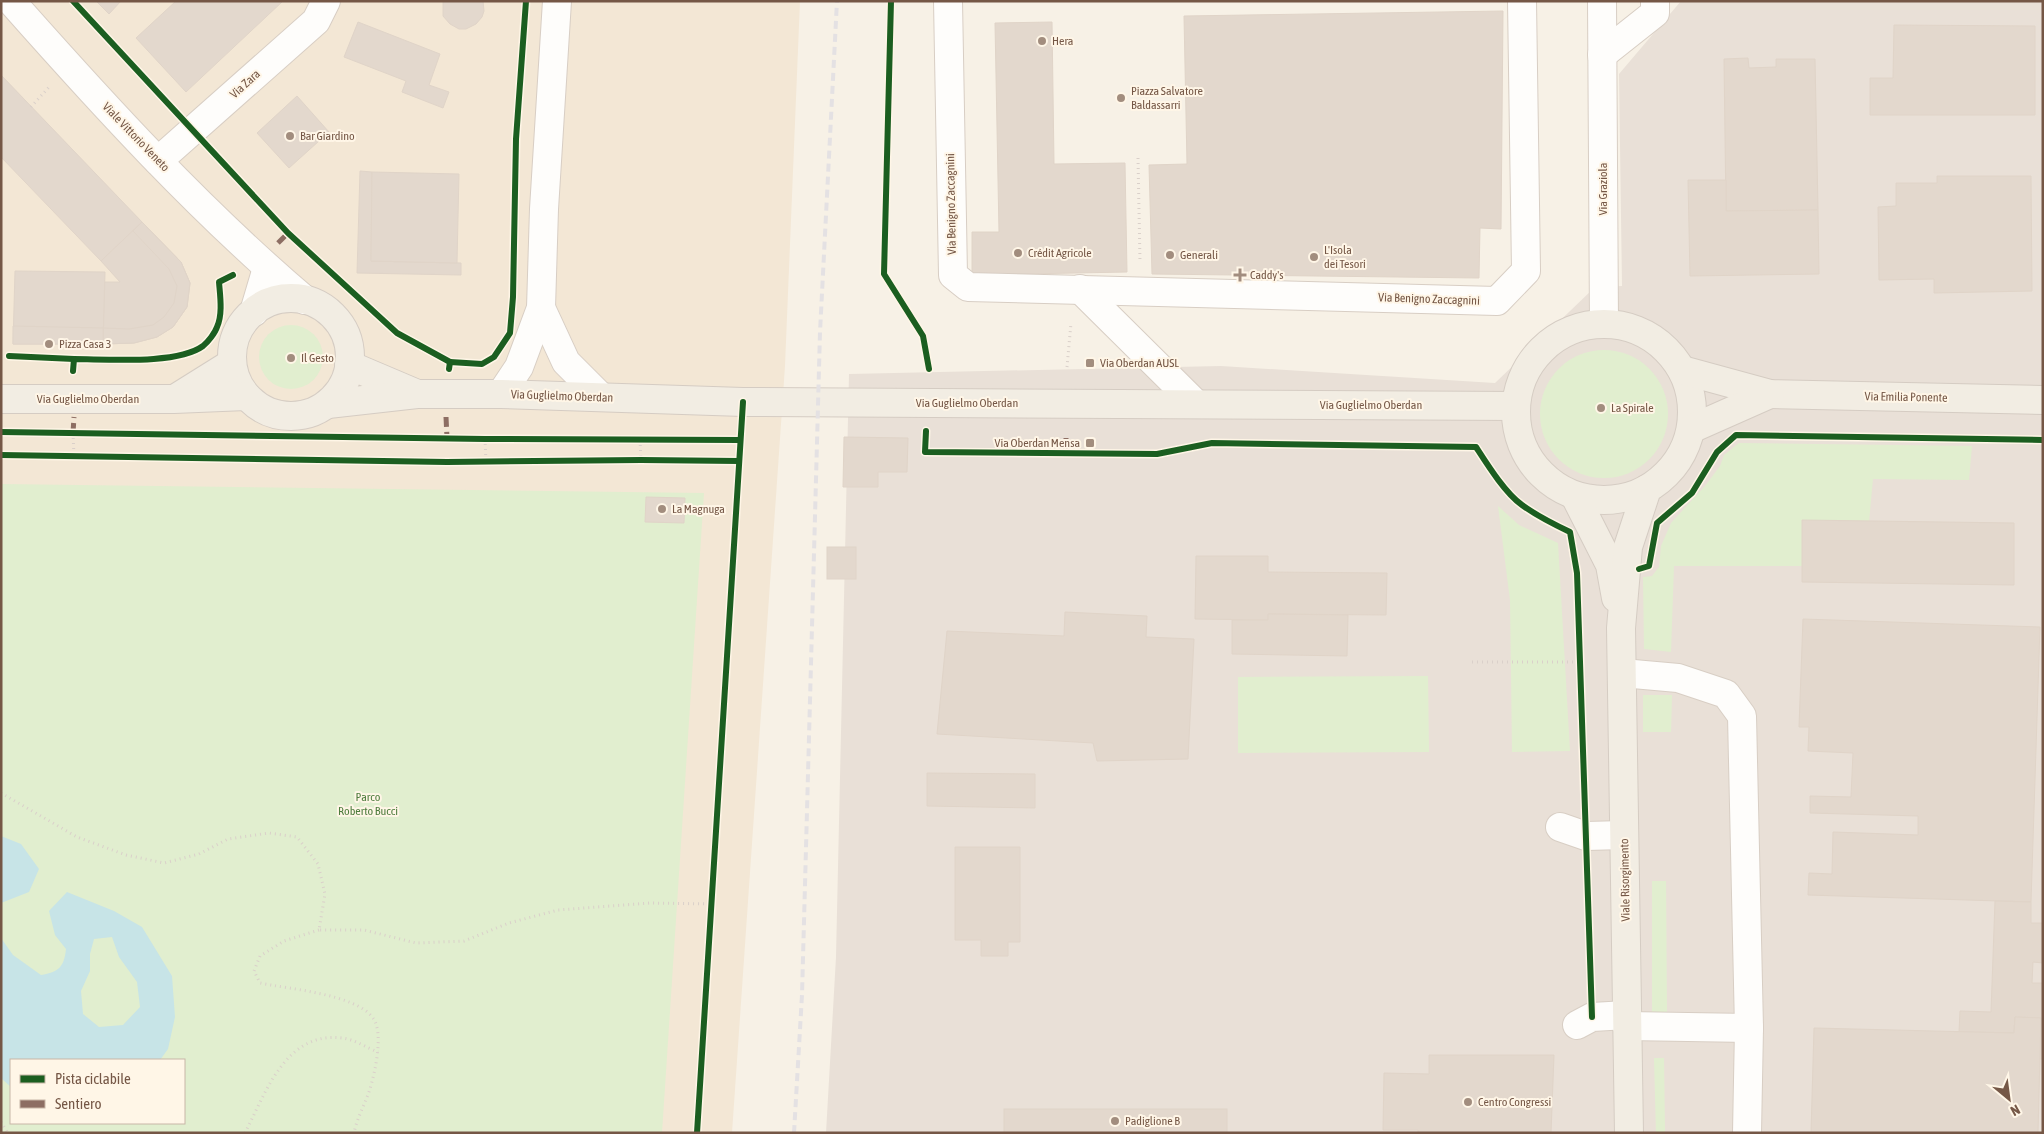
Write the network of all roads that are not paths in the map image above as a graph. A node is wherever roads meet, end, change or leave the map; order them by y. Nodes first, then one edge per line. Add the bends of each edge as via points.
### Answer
1 (11, 1) edge
2 (326, 1) edge
3 (557, 1) edge
4 (948, 1) edge
5 (1522, 1) edge
6 (1602, 1) edge
7 (1655, 1) edge
8 (1602, 54) junction
9 (158, 161) junction
10 (267, 268) junction
11 (1080, 289) junction
12 (305, 300) junction
13 (541, 308) junction
14 (254, 312) junction
15 (1604, 324) junction
16 (232, 363) junction
17 (350, 365) junction
18 (1682, 370) junction
19 (417, 394) junction
20 (501, 394) junction
21 (1770, 394) junction
22 (246, 396) junction
23 (601, 397) junction
24 (1, 399) edge
25 (174, 399) junction
26 (2043, 400) edge
27 (328, 404) junction
28 (1196, 404) junction
29 (1516, 406) junction
30 (1691, 429) junction
31 (1647, 489) junction
32 (1575, 496) junction
33 (1621, 628) junction
34 (1622, 673) junction
35 (1560, 827) dead end
36 (1624, 835) junction
37 (1627, 1020) junction
38 (1577, 1025) dead end
39 (1749, 1028) junction
40 (1629, 1133) edge
41 (1747, 1133) edge

1 - 9 street, Viale Vittorio Veneto
2 - 9 street, Via Zara via 316,21
3 - 13 street
4 - 11 street, Via Benigno Zaccagnini via 953,275 968,287
5 - 11 street, Via Benigno Zaccagnini via 1526,271 1497,301
6 - 8 street, Via Graziola
7 - 8 street via 1655,13
8 - 15 street, Via Graziola
9 - 10 street, Viale Vittorio Veneto
10 - 12 street, Viale Vittorio Veneto
10 - 14 street
11 - 28 street
12 - 14 main road, Via Guglielmo Oberdan via 270,302
12 - 17 main road, Via Guglielmo Oberdan via 321,306 334,317 344,332
13 - 20 street via 519,367
13 - 23 street via 566,362
14 - 16 main road, Via Guglielmo Oberdan via 241,326 233,344
15 - 18 main road via 1627,327 1649,336
15 - 29 main road via 1578,329 1554,340 1535,358 1526,373
16 - 22 main road, Via Guglielmo Oberdan via 236,380
16 - 25 main road
17 - 19 main road, Via Guglielmo Oberdan
17 - 27 main road, Via Guglielmo Oberdan via 346,380
18 - 21 main road, Via Emilia Ponente
18 - 30 main road via 1692,398
19 - 20 main road, Via Guglielmo Oberdan
19 - 27 main road, Via Guglielmo Oberdan
20 - 23 main road, Via Guglielmo Oberdan
21 - 26 main road, Via Emilia Ponente
21 - 30 main road, Via Emilia Ponente
22 - 25 main road, Via Guglielmo Oberdan
22 - 27 main road, Via Guglielmo Oberdan via 259,407 276,414 294,416
23 - 28 main road, Via Guglielmo Oberdan via 743,402
24 - 25 main road, Via Guglielmo Oberdan
28 - 29 main road, Via Guglielmo Oberdan
29 - 32 main road via 1519,435 1530,461 1550,482
30 - 31 main road via 1683,453 1668,474
31 - 32 main road via 1624,498 1607,500
31 - 33 main road, Viale Risorgimento via 1628,547
32 - 33 main road, Viale Risorgimento via 1610,565
33 - 34 main road, Viale Risorgimento
34 - 36 main road, Viale Risorgimento
34 - 39 street via 1678,678 1726,694 1742,716
35 - 36 street via 1586,836
36 - 37 main road, Viale Risorgimento
37 - 38 street via 1592,1017
37 - 39 street
37 - 40 main road, Viale Risorgimento
39 - 41 street

